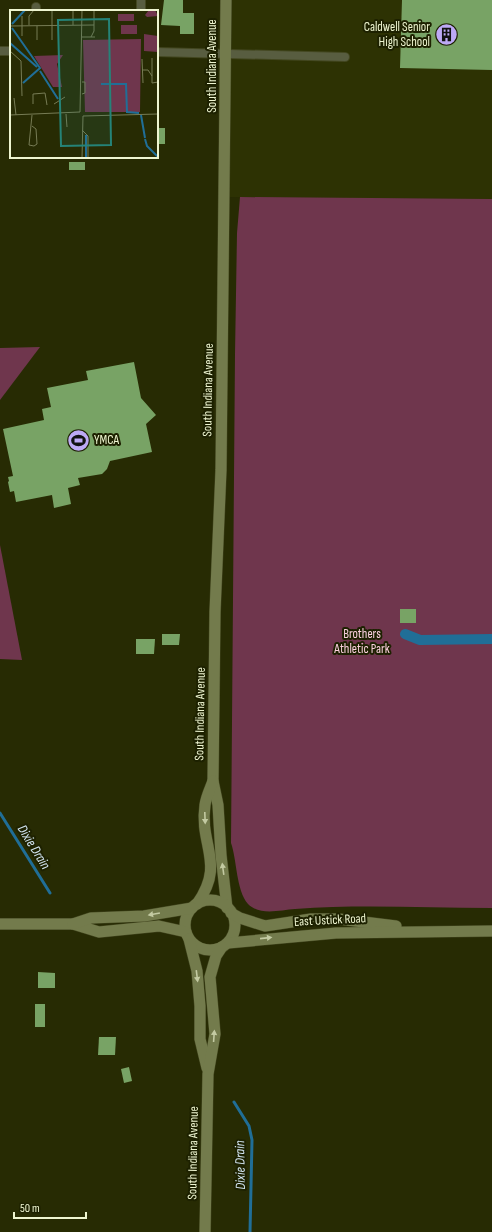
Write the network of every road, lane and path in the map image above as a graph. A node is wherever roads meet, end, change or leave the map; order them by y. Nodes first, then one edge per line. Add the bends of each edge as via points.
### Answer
1 (226, 0) edge
2 (158, 52) edge
3 (226, 53) junction
4 (345, 57) dead end
5 (213, 781) junction
6 (195, 906) junction
7 (230, 910) junction
8 (0, 924) edge
9 (74, 924) junction
10 (434, 930) junction
11 (492, 930) edge
12 (187, 935) junction
13 (225, 945) junction
14 (208, 1074) junction
15 (205, 1232) edge

1 - 3 main road, South Indiana Avenue
2 - 3 street
3 - 4 street
3 - 5 main road, South Indiana Avenue via 221,477 215,612
5 -> 6 main road, South Indiana Avenue via 205,805 211,878 207,890
7 -> 5 main road, South Indiana Avenue
6 - 7 main road via 203,901 216,901
6 -> 9 main road via 144,916 91,918
6 - 12 main road via 186,919
7 - 10 main road, East Ustick Road via 246,921 265,926 311,919 339,919
7 - 13 main road via 235,925 234,932
8 - 9 main road
9 - 12 main road via 99,932 159,926
10 - 11 main road, East Ustick Road
13 -> 10 main road, East Ustick Road via 322,934
12 - 13 main road via 192,943 204,949 216,949
12 -> 14 main road, South Indiana Avenue via 197,971 200,1039
14 -> 13 main road, South Indiana Avenue via 215,1034 210,977 216,956
14 - 15 main road, South Indiana Avenue

